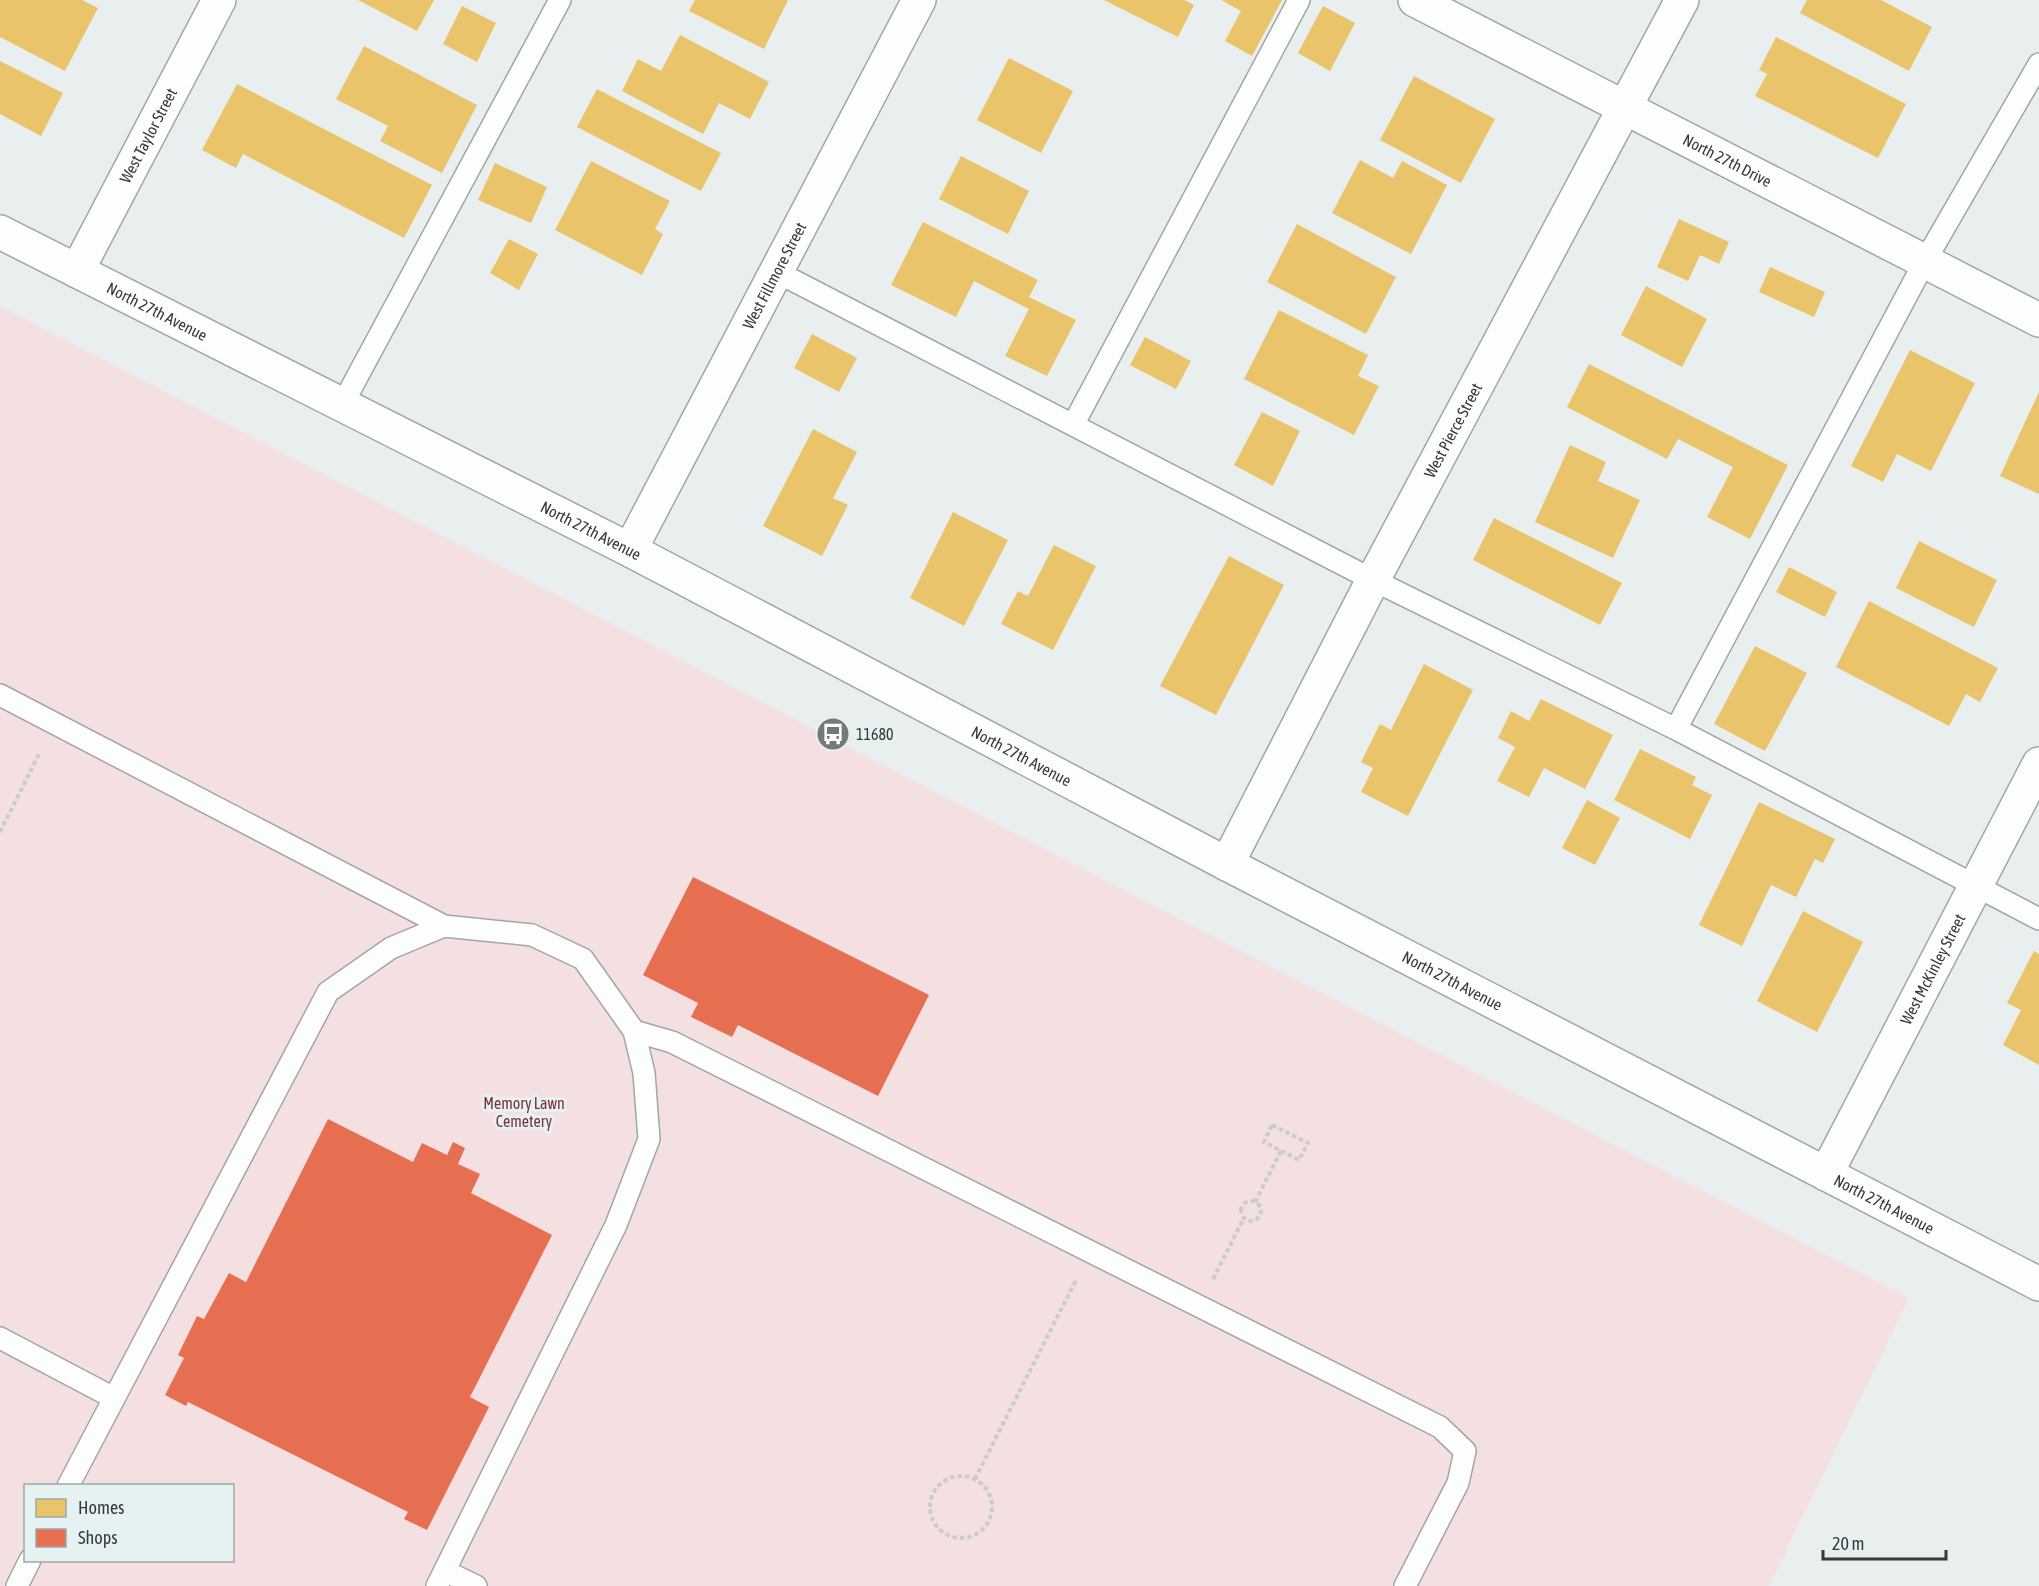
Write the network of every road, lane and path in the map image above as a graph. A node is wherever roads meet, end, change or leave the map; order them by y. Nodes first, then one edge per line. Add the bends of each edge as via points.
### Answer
1 (219, 0) edge
2 (560, 0) edge
3 (919, 0) edge
4 (1299, 0) edge
5 (1415, 0) edge
6 (1682, 0) edge
7 (2039, 64) edge
8 (1625, 108) junction
9 (0, 232) edge
10 (1925, 261) junction
11 (77, 271) junction
12 (776, 271) junction
13 (2039, 320) edge
14 (342, 405) junction
15 (1073, 425) junction
16 (630, 550) junction
17 (1373, 580) junction
18 (0, 695) edge
19 (54, 724) junction
20 (1676, 729) junction
21 (2039, 764) edge
22 (0, 832) edge
23 (1227, 864) junction
24 (1976, 887) junction
25 (2039, 919) edge
26 (444, 926) junction
27 (634, 1031) junction
28 (1281, 1151) junction
29 (1826, 1174) junction
30 (1255, 1202) junction
31 (1244, 1218) junction
32 (1079, 1244) junction
33 (2039, 1284) edge
34 (1200, 1305) junction
35 (0, 1338) edge
36 (112, 1397) junction
37 (975, 1479) junction
38 (68, 1484) edge
39 (29, 1562) edge
40 (441, 1579) edge
41 (17, 1586) edge
42 (476, 1586) edge
43 (1405, 1586) edge

1 - 11 street, West Taylor Street
2 - 14 lane
3 - 12 street, West Fillmore Street
4 - 15 lane
5 - 8 street, North 27th Drive
6 - 8 street, West Pierce Street
7 - 10 lane
8 - 10 street, North 27th Drive
8 - 17 street, West Pierce Street
9 - 11 street, North 27th Avenue
10 - 13 street, North 27th Drive
10 - 20 lane
11 - 14 street, North 27th Avenue
12 - 15 lane
12 - 16 street, West Fillmore Street
14 - 16 street, North 27th Avenue
15 - 17 lane
16 - 23 street, North 27th Avenue
17 - 20 lane
17 - 23 street, West Pierce Street
18 - 19 lane
19 - 22 path
19 - 26 lane
20 - 24 lane
21 - 24 street, West McKinley Street
23 - 29 street, North 27th Avenue
24 - 25 lane
24 - 29 street, West McKinley Street
26 - 27 lane via 532,934 583,959
26 - 36 lane via 391,948 328,992
27 - 32 lane via 672,1042
27 - 40 lane via 644,1073 649,1138 616,1226
28 - 28 path via 1264,1142 1272,1125 1308,1143 1299,1160
28 - 30 path
29 - 33 street, North 27th Avenue
30 - 31 path via 1243,1206
30 - 31 path via 1260,1216 1253,1221
31 - 34 path
32 - 34 lane
32 - 37 path via 1067,1265 1068,1275 1075,1282
34 - 43 lane via 1440,1427 1465,1451 1458,1484
35 - 36 lane
36 - 38 lane
37 - 37 path via 990,1497 989,1519 974,1535 963,1539 951,1537 934,1523 930,1501 935,1490 952,1477
39 - 41 lane
40 - 42 lane

